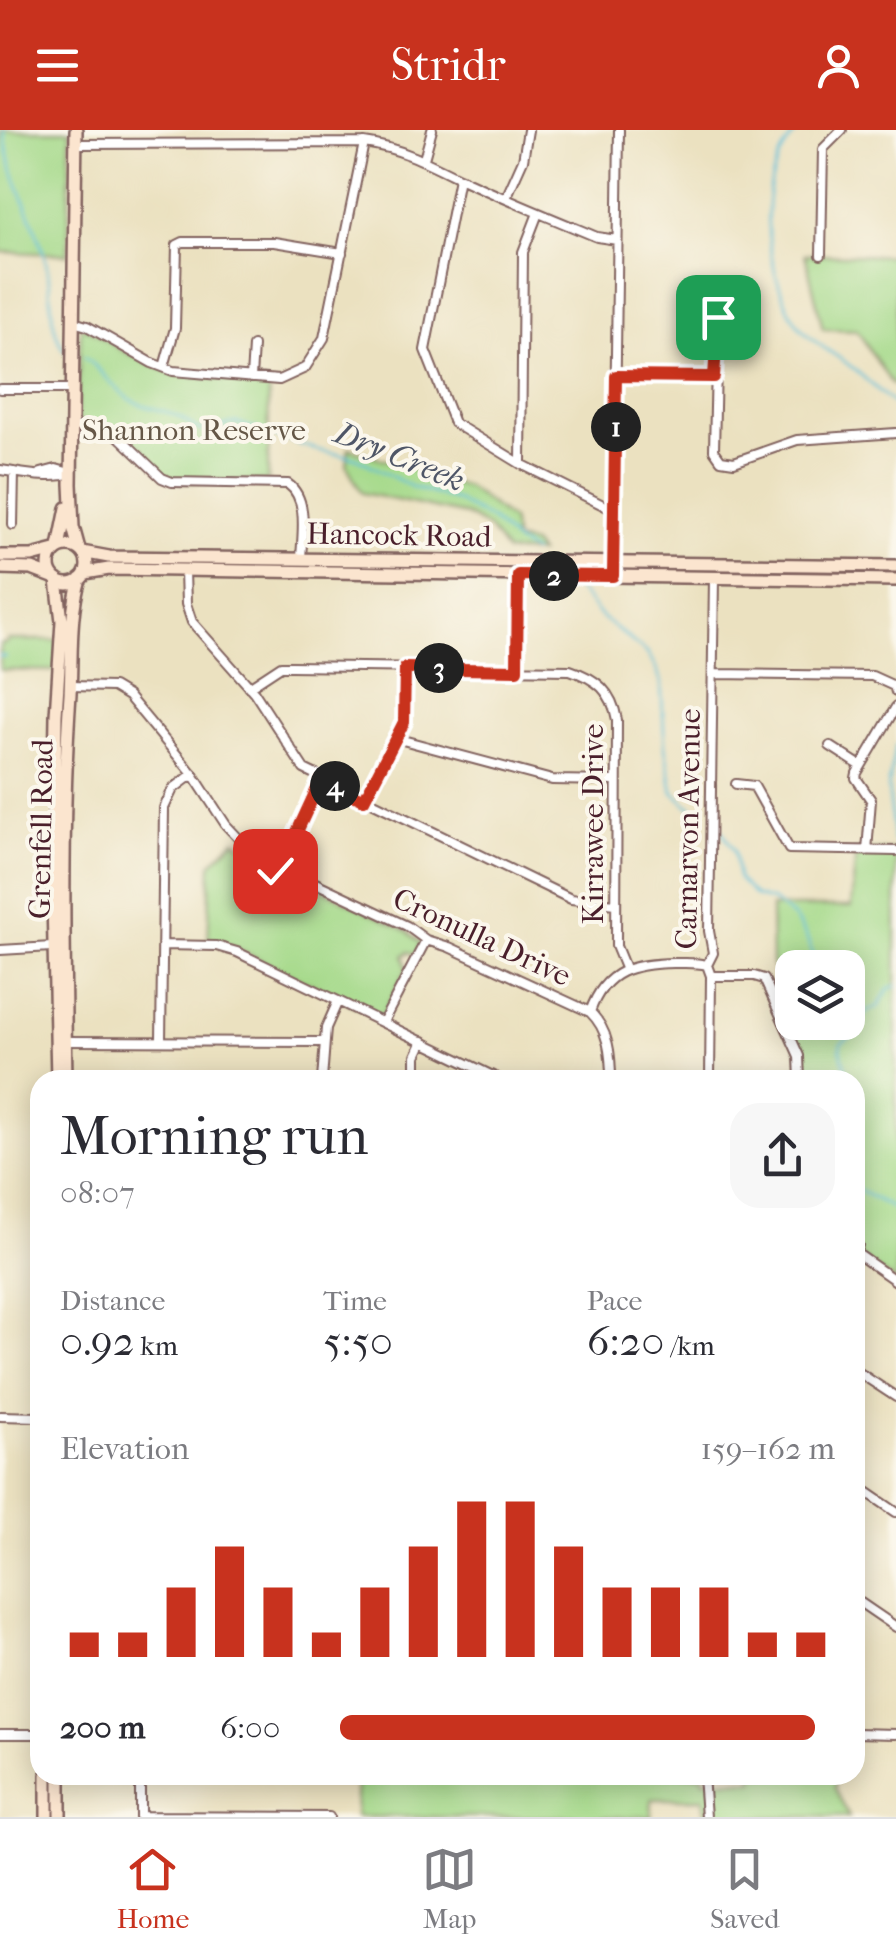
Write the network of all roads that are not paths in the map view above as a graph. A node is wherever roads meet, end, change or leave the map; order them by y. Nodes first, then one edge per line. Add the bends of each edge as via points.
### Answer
1 (76, 130) edge
2 (263, 130) edge
3 (432, 130) edge
4 (528, 130) edge
5 (619, 130) edge
6 (842, 130) edge
7 (364, 142) junction
8 (76, 144) junction
9 (263, 144) junction
10 (424, 159) junction
11 (458, 178) junction
12 (506, 198) junction
13 (538, 212) junction
14 (617, 240) junction
15 (342, 254) junction
16 (821, 255) dead end
17 (744, 308) dead end
18 (74, 322) junction
19 (253, 346) dead end
20 (164, 367) junction
21 (616, 376) junction
22 (714, 377) junction
23 (251, 378) junction
24 (0, 388) edge
25 (72, 389) junction
26 (72, 426) junction
27 (896, 434) edge
28 (521, 464) junction
29 (0, 470) edge
30 (14, 472) junction
31 (71, 478) junction
32 (615, 511) junction
33 (13, 526) dead end
34 (57, 549) junction
35 (80, 550) junction
36 (0, 556) edge
37 (301, 559) junction
38 (896, 566) edge
39 (0, 568) edge
40 (518, 568) junction
41 (613, 570) junction
42 (185, 571) junction
43 (714, 572) junction
44 (83, 576) junction
45 (55, 579) junction
46 (896, 580) edge
47 (405, 668) junction
48 (517, 670) junction
49 (714, 674) junction
50 (64, 686) junction
51 (249, 688) junction
52 (896, 692) edge
53 (896, 707) edge
54 (396, 738) junction
55 (830, 746) dead end
56 (861, 766) junction
57 (193, 774) junction
58 (321, 780) junction
59 (614, 781) junction
60 (736, 784) dead end
61 (364, 800) junction
62 (867, 851) junction
63 (896, 851) edge
64 (286, 865) junction
65 (615, 904) junction
66 (426, 940) junction
67 (162, 946) junction
68 (58, 947) junction
69 (0, 950) edge
70 (707, 966) junction
71 (625, 968) junction
72 (711, 976) junction
73 (338, 1000) junction
74 (590, 1012) junction
75 (383, 1022) junction
76 (161, 1040) junction
77 (66, 1041) junction
78 (323, 1042) junction
79 (423, 1042) junction
80 (57, 1070) edge
81 (66, 1070) edge
82 (322, 1070) edge
83 (416, 1070) edge
84 (480, 1070) edge
85 (611, 1070) edge
86 (710, 1070) edge
87 (800, 1070) edge
88 (865, 1259) edge
89 (896, 1281) edge
90 (865, 1377) edge
91 (896, 1397) edge
92 (0, 1416) edge
93 (30, 1417) edge
94 (865, 1491) edge
95 (896, 1512) edge
96 (865, 1607) edge
97 (896, 1627) edge
98 (0, 1734) edge
99 (30, 1734) edge
100 (865, 1734) edge
101 (896, 1734) edge
102 (47, 1785) edge
103 (60, 1785) edge
104 (140, 1785) edge
105 (704, 1785) edge
106 (47, 1817) edge
107 (60, 1817) edge
108 (140, 1817) edge
109 (269, 1817) edge
110 (329, 1817) edge
111 (706, 1817) edge

1 - 8 main road
2 - 9 street
3 - 10 street
4 - 12 street
5 - 14 street
6 - 16 street via 823,149
7 - 9 street
7 - 10 street
7 - 15 street
8 - 9 street
8 - 18 main road
10 - 11 street
11 - 12 street
11 - 28 street via 425,350 454,423
12 - 13 street
13 - 14 street
13 - 28 street via 524,252
14 - 21 street
15 - 20 street via 274,242 177,245 175,328
15 - 23 street via 318,351 290,377
17 - 22 street via 718,317
18 - 20 street
18 - 25 main road
19 - 23 street
20 - 23 street
21 - 22 street
21 - 32 street
22 - 27 street via 714,450 728,463 797,440
24 - 25 street
25 - 26 main road
26 - 31 main road
26 - 37 street via 112,430 172,482 288,484 300,502
28 - 32 street
29 - 30 street
30 - 31 street
30 - 33 street
31 - 34 main road
31 - 35 main road
32 - 41 street
34 - 35 main road
34 - 36 main road
34 - 45 main road via 48,563
35 - 37 main road, Hancock Road via 109,557
35 - 44 main road via 87,562
37 - 40 main road, Hancock Road
38 - 43 main road, Hancock Road
39 - 45 main road via 32,569
40 - 41 main road, Hancock Road
40 - 42 main road, Hancock Road
40 - 48 street
41 - 43 main road, Hancock Road
42 - 44 main road, Hancock Road via 109,569
42 - 51 street via 192,622
43 - 46 main road, Hancock Road
43 - 49 street, Carnarvon Avenue
44 - 45 main road via 69,584
44 - 50 main road, Grenfell Road
45 - 50 main road, Grenfell Road
47 - 48 street, Kirrawee Drive
47 - 51 street, Kirrawee Drive via 281,666
47 - 54 street via 404,722
48 - 59 street, Kirrawee Drive via 570,670 602,686 617,720
49 - 52 street via 872,676
49 - 70 street, Carnarvon Avenue via 713,953
50 - 57 street via 120,690
50 - 68 main road, Grenfell Road
51 - 58 street via 294,759
53 - 56 street
54 - 59 street via 552,780
54 - 61 street
55 - 56 street
56 - 62 street via 856,778 872,808
57 - 64 street via 234,834 274,864
57 - 67 street via 173,789 164,808
58 - 61 street
58 - 64 street
59 - 65 street, Kirrawee Drive
60 - 62 street via 754,786 789,849
61 - 65 street via 571,900
62 - 63 street
64 - 66 street, Cronulla Drive
65 - 71 street, Kirrawee Drive via 616,946
66 - 74 street, Cronulla Drive
66 - 75 street
67 - 73 street via 237,952
67 - 76 street
68 - 69 street
68 - 77 main road, Grenfell Road
68 - 80 main road, Grenfell Road
70 - 71 street
70 - 72 street, Carnarvon Avenue
71 - 74 street via 597,994
72 - 86 street, Carnarvon Avenue
72 - 87 street via 764,980
73 - 75 street
73 - 78 street
74 - 85 street, Cronulla Drive via 611,1052
75 - 79 street
76 - 77 street
76 - 78 street
77 - 81 main road, Grenfell Road
78 - 82 street
79 - 83 street
79 - 84 street
88 - 89 street
90 - 91 street
92 - 93 street
94 - 95 street
96 - 97 street
98 - 99 street
100 - 101 street
102 - 106 main road
103 - 107 main road
104 - 108 street
105 - 111 street
108 - 109 street
109 - 110 street

